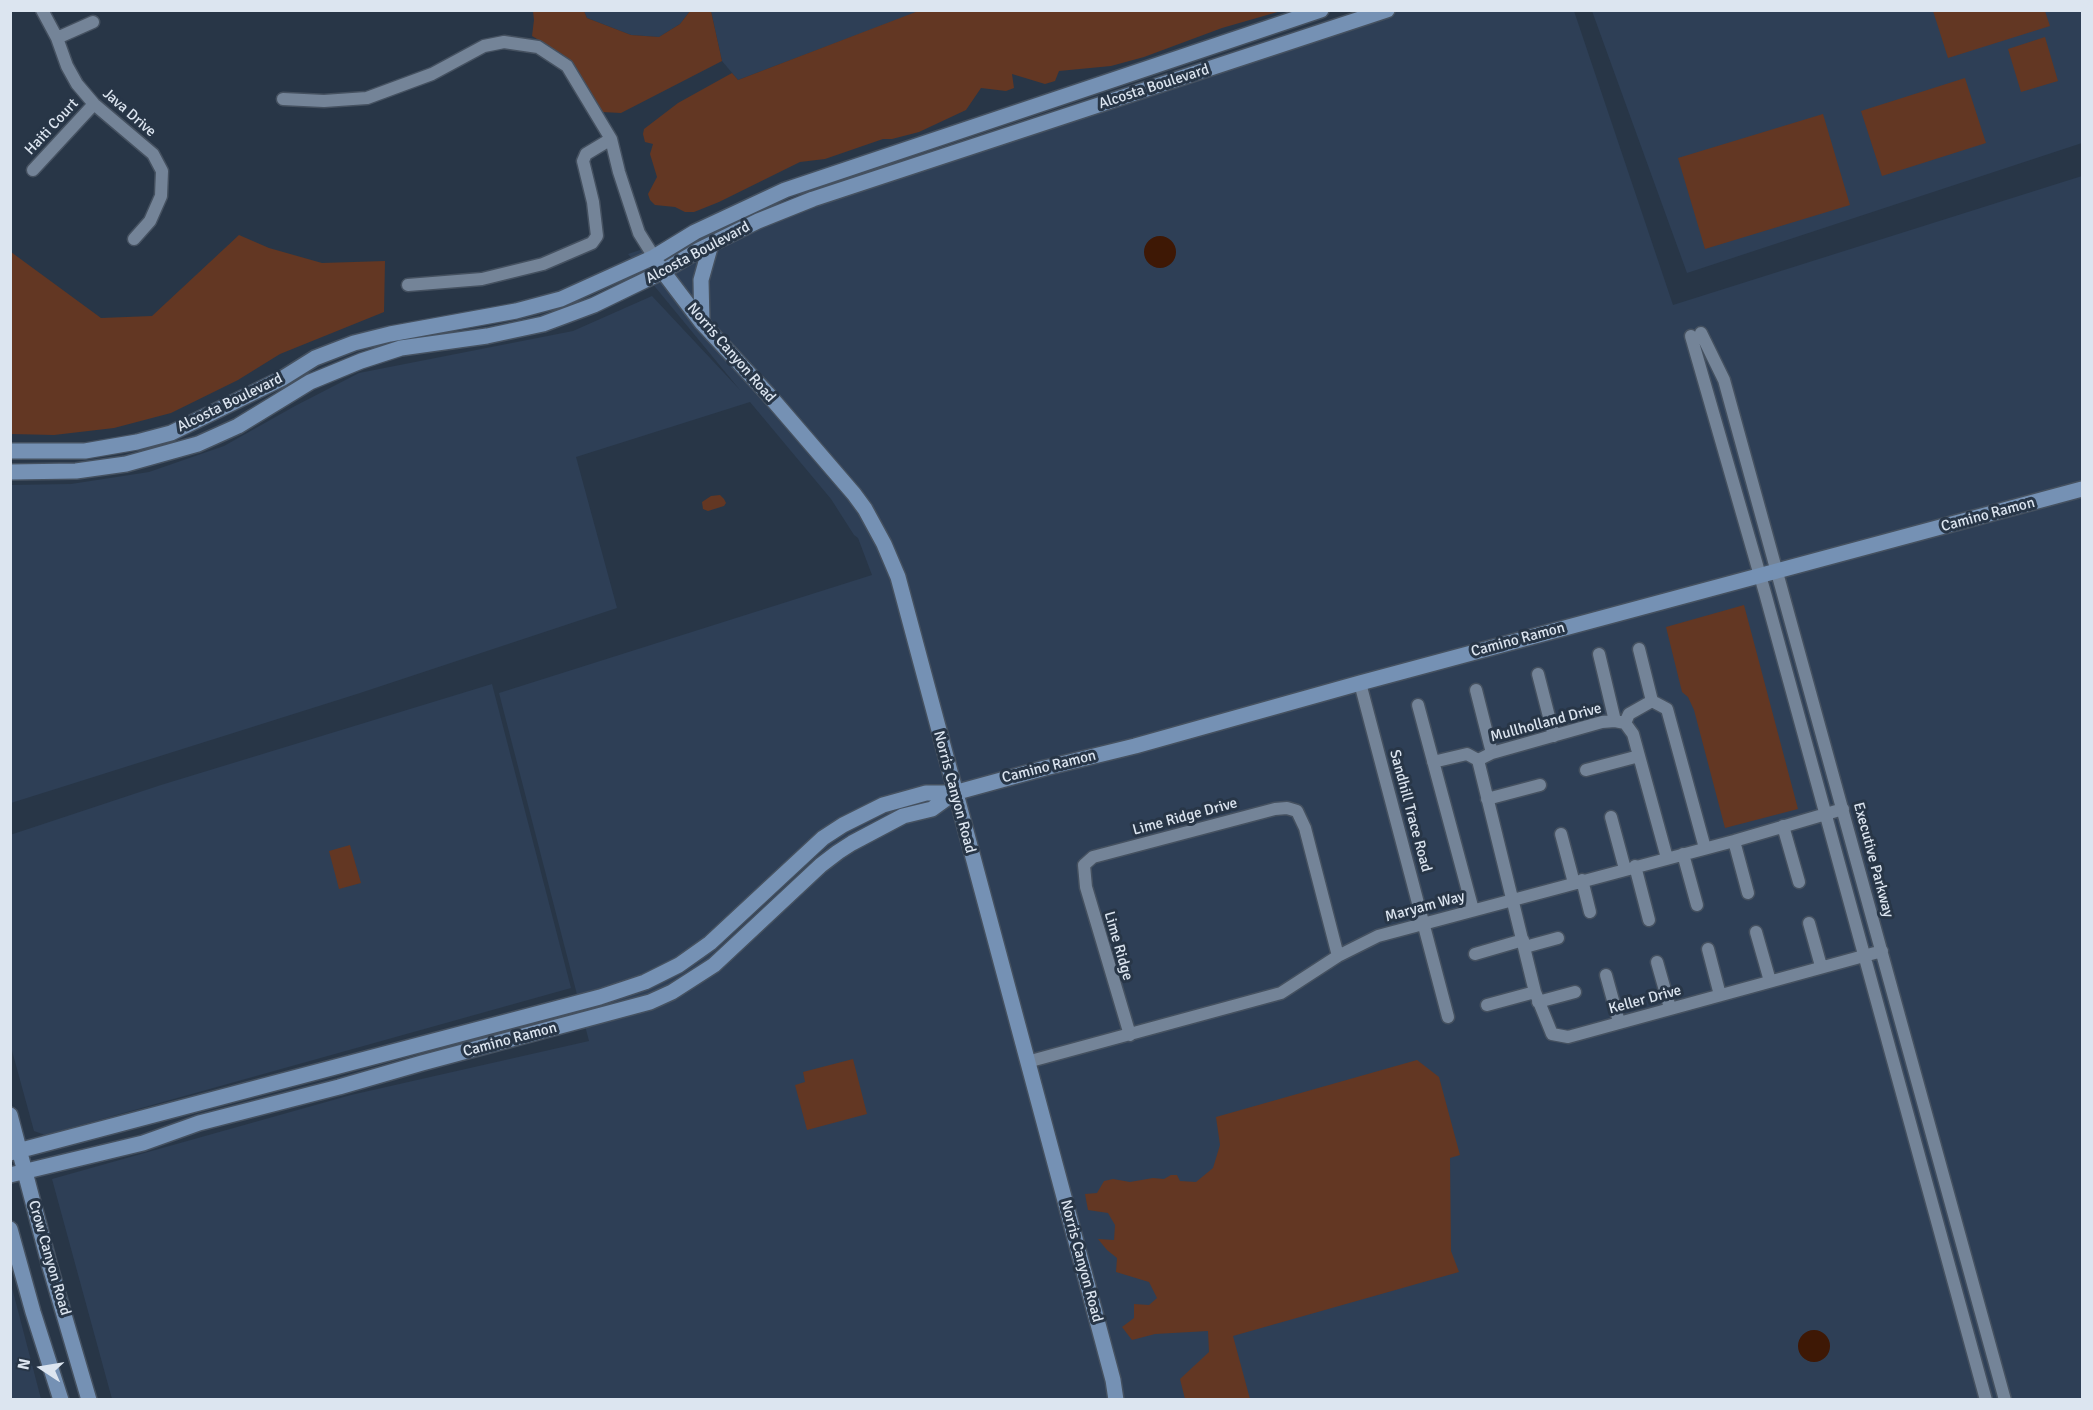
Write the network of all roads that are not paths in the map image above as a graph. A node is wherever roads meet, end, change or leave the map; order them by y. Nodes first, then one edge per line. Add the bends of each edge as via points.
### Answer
1 (42, 10) edge
2 (1321, 10) edge
3 (1387, 10) edge
4 (93, 22) dead end
5 (57, 38) junction
6 (284, 99) dead end
7 (94, 104) junction
8 (611, 139) junction
9 (33, 170) dead end
10 (134, 239) dead end
11 (711, 244) junction
12 (654, 257) junction
13 (662, 272) junction
14 (408, 285) dead end
15 (702, 323) junction
16 (10, 451) edge
17 (10, 472) edge
18 (2082, 489) edge
19 (1778, 571) junction
20 (1760, 576) junction
21 (1639, 649) dead end
22 (1599, 654) dead end
23 (1538, 674) dead end
24 (1360, 683) junction
25 (1476, 690) dead end
26 (1652, 701) junction
27 (1418, 705) dead end
28 (1620, 722) junction
29 (1554, 736) junction
30 (1492, 753) junction
31 (1639, 756) junction
32 (1478, 760) junction
33 (1433, 762) junction
34 (1587, 770) dead end
35 (1540, 786) dead end
36 (954, 793) junction
37 (1487, 799) junction
38 (1843, 809) junction
39 (1825, 814) junction
40 (1611, 817) dead end
41 (1783, 826) junction
42 (1561, 834) dead end
43 (1734, 841) junction
44 (1705, 848) junction
45 (1683, 854) junction
46 (1667, 858) junction
47 (1084, 865) joint
48 (1630, 867) junction
49 (1578, 881) junction
50 (1799, 882) dead end
51 (1748, 893) dead end
52 (1513, 900) junction
53 (1696, 905) dead end
54 (1473, 910) junction
55 (1590, 912) dead end
56 (1649, 920) dead end
57 (1424, 923) junction
58 (1809, 923) dead end
59 (1875, 925) junction
60 (1857, 930) junction
61 (1756, 932) dead end
62 (1558, 938) dead end
63 (1524, 943) junction
64 (1708, 949) dead end
65 (1882, 951) junction
66 (1475, 954) dead end
67 (1338, 956) junction
68 (1864, 956) junction
69 (1657, 962) dead end
70 (1821, 966) junction
71 (1606, 975) dead end
72 (1770, 981) junction
73 (1575, 992) dead end
74 (1720, 995) junction
75 (1537, 997) junction
76 (1487, 1005) dead end
77 (1670, 1008) junction
78 (1448, 1017) dead end
79 (1619, 1022) junction
80 (1130, 1035) junction
81 (1027, 1062) junction
82 (10, 1115) edge
83 (15, 1152) edge
84 (18, 1174) edge
85 (10, 1229) edge
86 (1117, 1399) edge
87 (61, 1400) edge
88 (89, 1400) edge
89 (1986, 1400) edge
90 (2005, 1400) edge

1 - 5 street, Java Drive
2 - 12 main road, Alcosta Boulevard via 784,190 694,232
3 - 11 main road, Alcosta Boulevard via 813,199
4 - 5 street
5 - 7 street, Java Drive via 77,84
6 - 8 street via 367,98 432,74 484,46 520,43 538,47 567,66
7 - 9 street, Haiti Court
7 - 10 street, Java Drive via 153,154 162,171 161,196 150,220
8 - 12 street via 639,233
8 - 14 street via 586,154 583,161 597,236 592,243 543,264 482,279
11 - 13 main road, Alcosta Boulevard
11 - 15 main road via 701,280
12 - 13 main road, Norris Canyon Road
12 - 16 main road, Alcosta Boulevard via 561,299 516,312 354,343 315,358 171,433 85,451
13 - 15 main road, Norris Canyon Road
13 - 17 main road, Alcosta Boulevard via 594,305 543,324 401,348 361,361 310,382 238,426 198,444 126,464 76,471
15 - 36 main road, Norris Canyon Road via 865,508 897,577
18 - 19 main road, Camino Ramon
19 - 20 main road, Camino Ramon
19 - 20 street, Executive Parkway via 1724,380 1696,334
19 - 38 street, Executive Parkway
20 - 24 main road, Camino Ramon
20 - 39 street, Executive Parkway
21 - 26 street
22 - 28 street
23 - 29 street
24 - 36 main road, Camino Ramon
24 - 57 street, Sandhill Trace Road
25 - 30 street
26 - 28 street
26 - 44 street via 1667,709 1671,719
27 - 33 street
28 - 29 street, Mullholland Drive via 1602,722
28 - 31 street, Mullholland Drive via 1633,734
29 - 30 street, Mullholland Drive
30 - 32 street, Mullholland Drive
31 - 34 street
31 - 46 street, Mullholland Drive
32 - 33 street via 1467,754
32 - 37 street, Mullholland Drive
33 - 54 street
35 - 37 street
36 - 81 main road, Norris Canyon Road
36 - 83 main road, Camino Ramon via 926,794 883,805 843,825 802,856 710,943 645,982
36 - 84 main road, Camino Ramon via 932,809 903,816 852,843 821,865 714,965 650,1002 199,1123 144,1143
37 - 52 street, Mullholland Drive
38 - 39 street, Maryam Way
38 - 59 street, Executive Parkway
39 - 41 street, Maryam Way
39 - 60 street, Executive Parkway
40 - 48 street
41 - 43 street, Maryam Way
41 - 50 street
42 - 49 street
43 - 44 street, Maryam Way
43 - 51 street
44 - 45 street, Maryam Way
45 - 46 street, Maryam Way
45 - 53 street
46 - 48 street, Maryam Way
47 - 67 street, Lime Ridge Drive via 1093,857 1214,823 1275,809 1297,811 1305,828
47 - 80 street, Lime Ridge via 1088,896
48 - 49 street, Maryam Way
48 - 56 street
49 - 52 street, Maryam Way
49 - 55 street
52 - 54 street, Maryam Way
52 - 63 street, Keller Drive
54 - 57 street, Maryam Way
57 - 67 street, Maryam Way via 1378,936
57 - 78 street, Sandhill Trace Road
58 - 70 street
59 - 60 street
59 - 65 street, Executive Parkway
60 - 68 street, Executive Parkway
61 - 72 street
62 - 63 street
63 - 66 street
63 - 75 street, Keller Drive
64 - 74 street
65 - 68 street, Keller Drive
65 - 90 street, Executive Parkway
67 - 80 street, Maryam Way via 1281,993
68 - 70 street, Keller Drive
68 - 89 street, Executive Parkway
69 - 77 street
70 - 72 street, Keller Drive
71 - 79 street
72 - 74 street, Keller Drive
73 - 75 street
74 - 77 street, Keller Drive
75 - 76 street
75 - 79 street, Keller Drive via 1552,1034 1558,1036 1568,1037
77 - 79 street, Keller Drive
80 - 81 street, Maryam Way
81 - 86 main road, Norris Canyon Road
82 - 83 main road, Crow Canyon Road
83 - 84 main road, Crow Canyon Road
84 - 88 main road, Crow Canyon Road
85 - 87 main road, Crow Canyon Road

